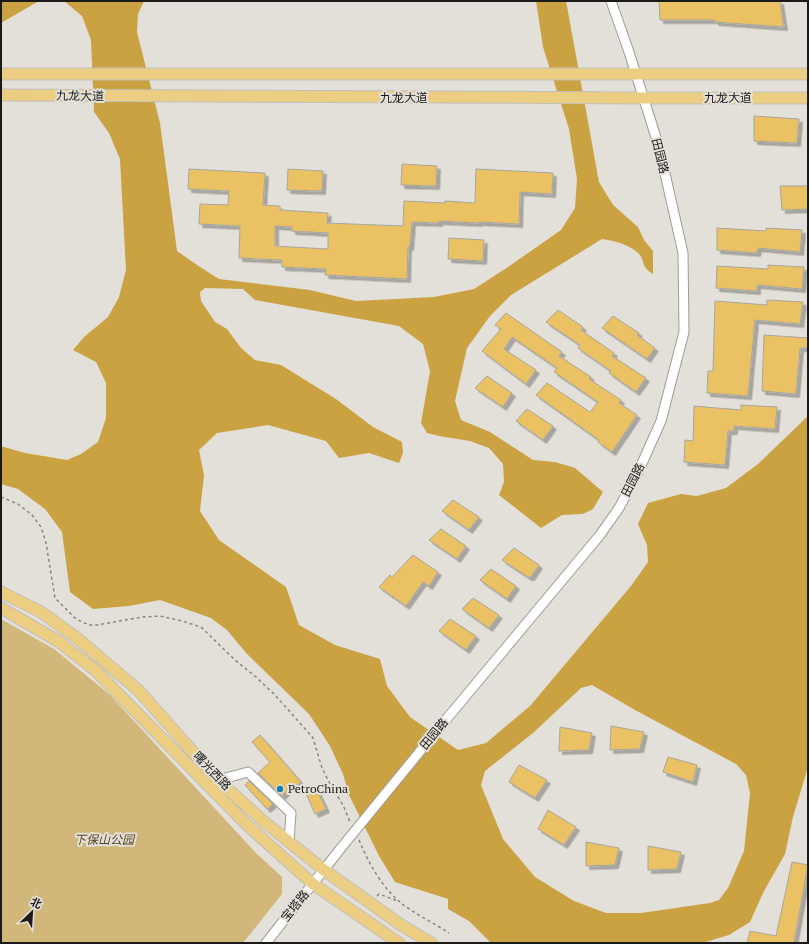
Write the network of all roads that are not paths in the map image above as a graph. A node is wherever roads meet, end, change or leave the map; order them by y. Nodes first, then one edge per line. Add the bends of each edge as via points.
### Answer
1 (611, 1) edge
2 (1, 74) edge
3 (808, 74) edge
4 (636, 75) junction
5 (1, 95) edge
6 (644, 98) junction
7 (808, 98) edge
8 (1, 592) edge
9 (1, 608) edge
10 (218, 780) junction
11 (289, 842) junction
12 (324, 870) junction
13 (313, 884) junction
14 (266, 943) edge
15 (399, 943) edge
16 (431, 943) edge

1 - 4 street, 田园路
2 - 4 main road, 九龙大道
3 - 4 main road, 九龙大道
4 - 6 street, 田园路
5 - 6 main road, 九龙大道
6 - 7 main road, 九龙大道
6 - 12 street, 田园路, bridge via 659,147 683,253 684,332 661,421 636,477 600,535
8 - 10 main road, 曙光西路 via 41,612 77,638 139,691
9 - 13 main road, 曙光西路 via 58,641 96,671 246,824
10 - 11 main road, 曙光西路
10 - 11 street via 248,772 291,813
11 - 12 main road, 曙光西路
12 - 13 street, 宝塔路
12 - 16 main road, 曙光西路 via 401,925
13 - 14 street, 宝塔路
13 - 15 main road, 曙光西路

